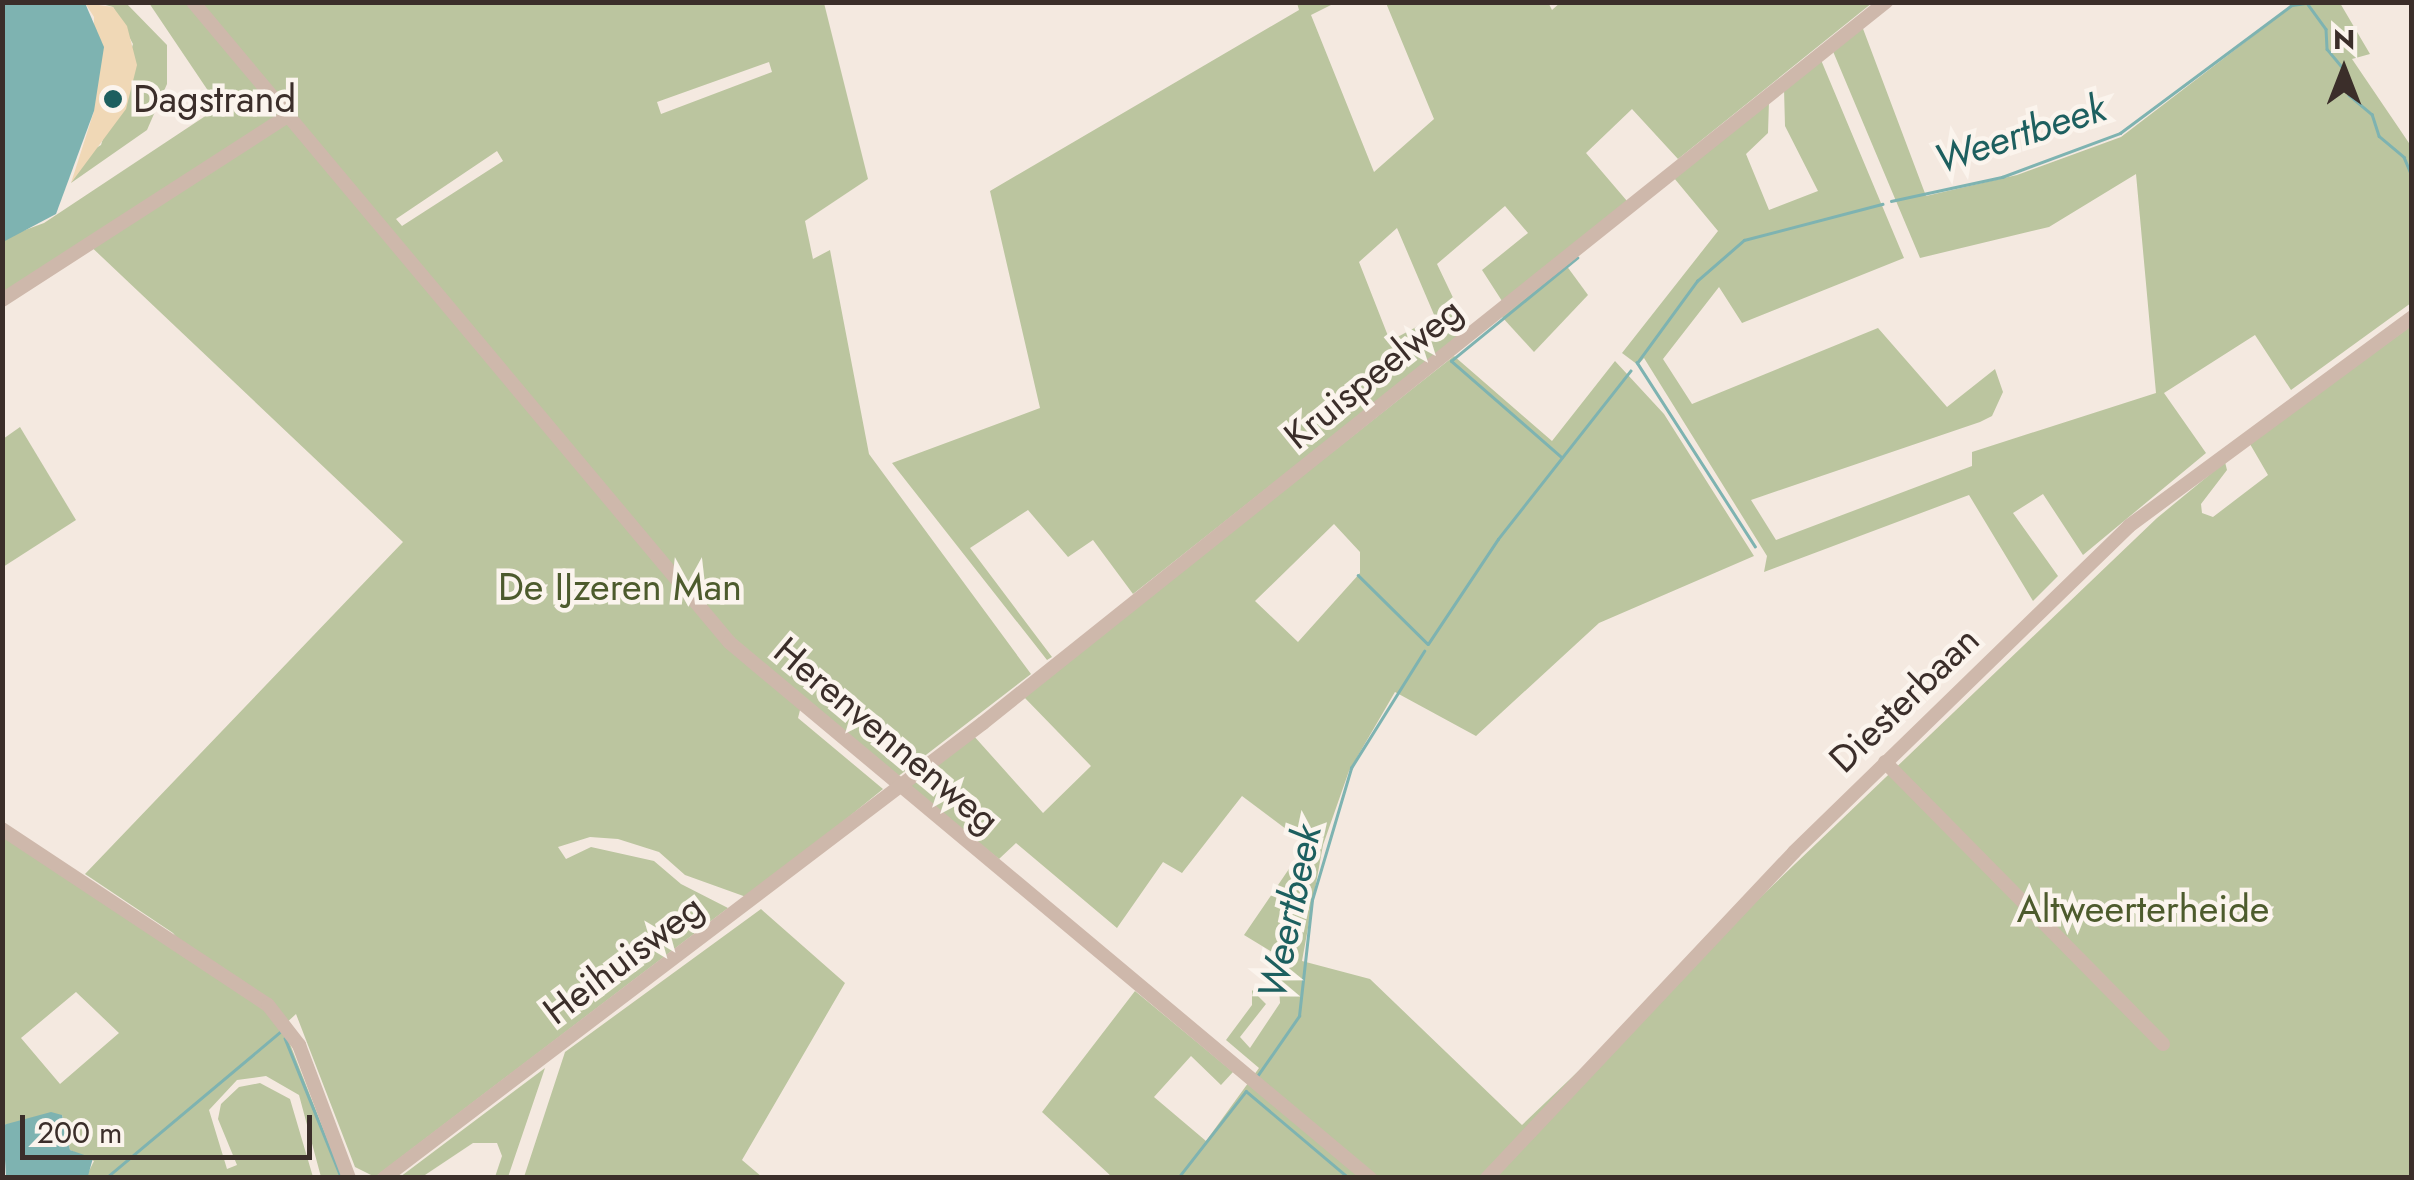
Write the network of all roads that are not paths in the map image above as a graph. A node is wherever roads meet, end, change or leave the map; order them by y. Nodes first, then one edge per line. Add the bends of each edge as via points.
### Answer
1 (193, 2) edge
2 (1886, 2) edge
3 (286, 116) junction
4 (2, 300) edge
5 (2412, 317) edge
6 (1885, 762) junction
7 (897, 788) junction
8 (2, 829) edge
9 (2162, 1044) dead end
10 (349, 1178) edge
11 (384, 1178) edge
12 (1370, 1178) edge
13 (1487, 1178) edge

1 - 3 street, Herenvennenweg
2 - 7 street, Kruispeelweg via 1302,474
3 - 4 street
3 - 7 street, Herenvennenweg via 729,642
5 - 6 street, Diesterbaan via 2157,503
6 - 9 street
6 - 13 street, Diesterbaan
7 - 11 street, Heihuisweg
7 - 12 street, Herenvennenweg
8 - 10 street via 268,1006 299,1045

